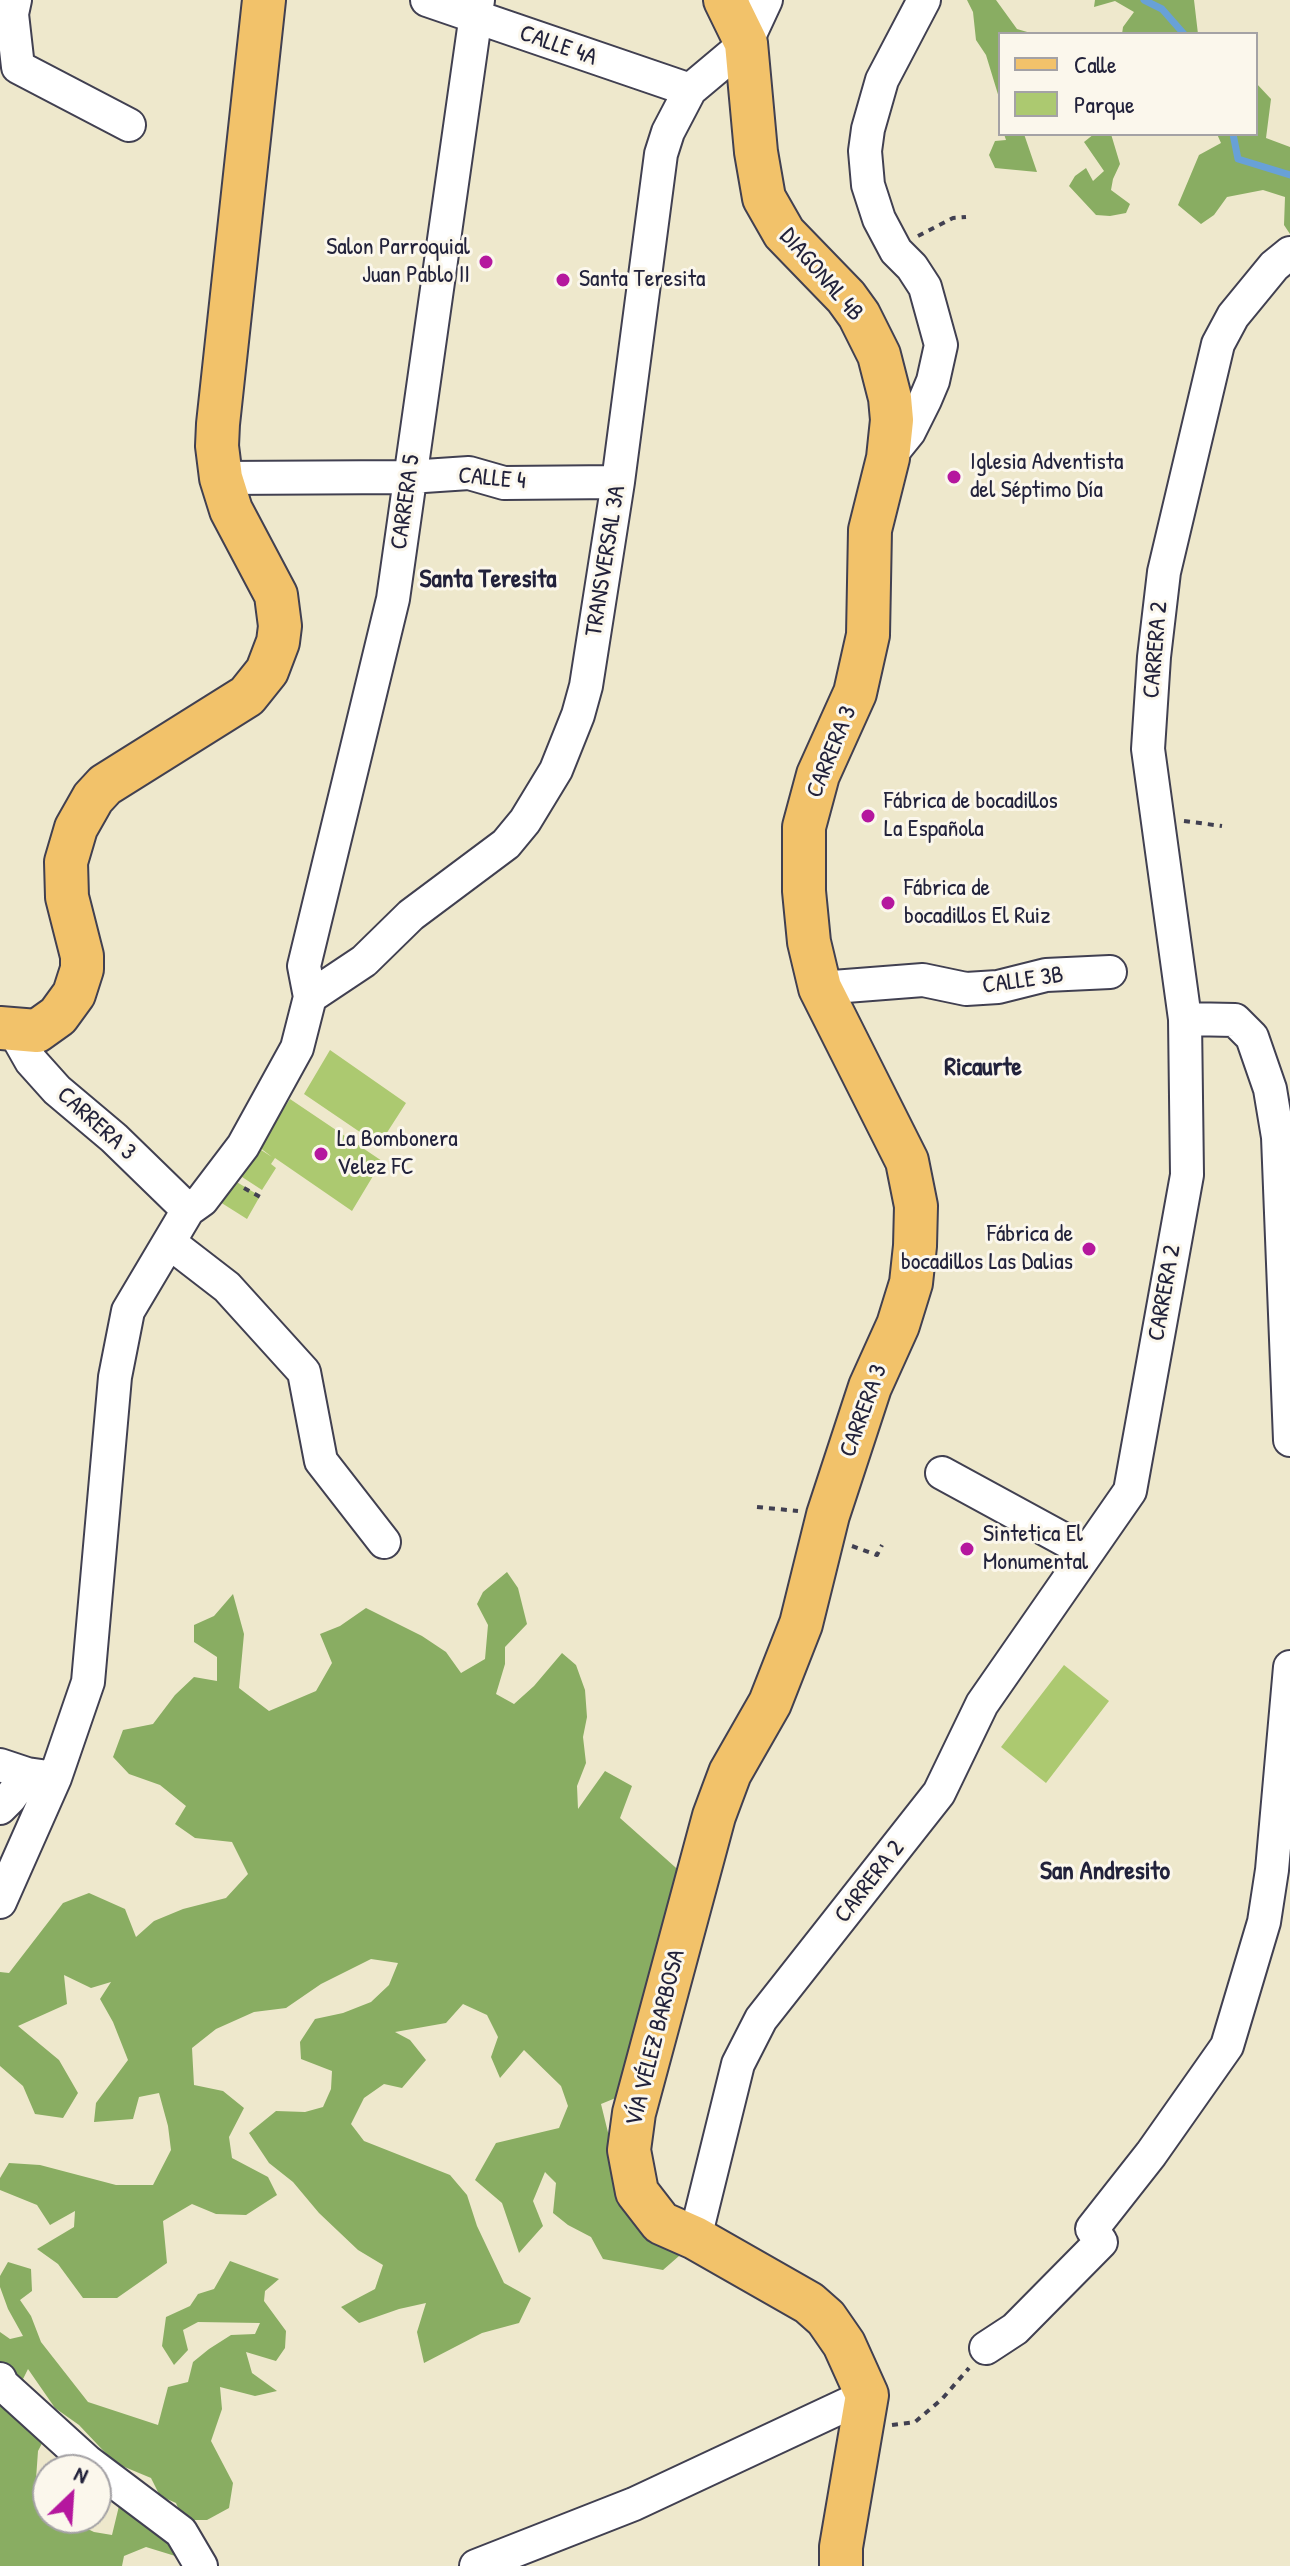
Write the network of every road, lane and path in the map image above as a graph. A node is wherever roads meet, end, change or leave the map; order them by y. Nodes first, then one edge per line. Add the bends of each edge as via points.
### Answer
1 (15, 0) edge
2 (264, 0) edge
3 (427, 0) edge
4 (725, 0) edge
5 (766, 0) edge
6 (924, 0) edge
7 (478, 9) edge
8 (746, 43) junction
9 (690, 90) junction
10 (129, 125) dead end
11 (966, 217) dead end
12 (896, 251) junction
13 (1290, 253) edge
14 (941, 345) junction
15 (886, 376) junction
16 (888, 458) junction
17 (409, 477) junction
18 (221, 478) junction
19 (618, 482) junction
20 (1157, 817) junction
21 (1222, 826) dead end
22 (1110, 972) dead end
23 (820, 988) junction
24 (310, 997) junction
25 (1185, 1019) junction
26 (7, 1030) edge
27 (188, 1210) junction
28 (170, 1243) junction
29 (1290, 1440) edge
30 (942, 1473) dead end
31 (757, 1507) dead end
32 (828, 1515) junction
33 (384, 1542) dead end
34 (1087, 1552) junction
35 (1290, 1667) edge
36 (27, 1772) edge
37 (0, 1808) edge
38 (0, 1902) edge
39 (695, 2238) junction
40 (986, 2348) joint
41 (0, 2379) edge
42 (864, 2412) junction
43 (201, 2566) edge
44 (476, 2566) edge
45 (841, 2566) edge

1 - 10 street via 18,67
2 - 18 main road via 218,424
3 - 7 street, CALLE 4A
4 - 8 main road, DIAGONAL 4B
5 - 8 street
6 - 12 street, CARRERA 3 via 882,80 865,151 868,185
7 - 9 street, CALLE 4A
7 - 17 street, CARRERA 5
8 - 9 street, TRANSVERSAL 3A
8 - 15 main road, DIAGONAL 4B via 764,198 784,233 859,315
9 - 19 street, TRANSVERSAL 3A via 668,132 657,177
11 - 12 path via 953,218
12 - 14 street, CARRERA 3 via 925,287
13 - 20 street, CARRERA 2 via 1242,304 1218,344 1171,542 1154,657 1148,749
14 - 15 street via 924,366 907,376
14 - 16 street, CARRERA 3 via 925,400
15 - 16 main road, DIAGONAL 4B via 892,420
16 - 23 main road, CARRERA 3 via 870,530 871,606 863,665 845,721 818,775 804,827 806,922
17 - 18 street, CALLE 4
17 - 19 street, CALLE 4 via 469,473 504,483
17 - 24 street, CARRERA 5 via 393,599 304,966
18 - 26 main road via 239,529 276,595 280,626 274,657 247,696 105,785 93,798 76,828 66,862 67,897 81,943 79,982 67,1005 48,1024 37,1031
19 - 24 street, TRANSVERSAL 3A via 586,686 568,743 541,796 506,844 411,915 364,961
20 - 21 path
20 - 25 street, CARRERA 2
22 - 23 street, CALLE 3B via 1046,975 966,989 923,980
23 - 32 main road, CARRERA 3 via 907,1161 916,1206 911,1283
24 - 27 street via 297,1048 243,1146 202,1200
25 - 29 street via 1235,1020 1252,1037 1270,1089 1278,1137
25 - 34 street, CARRERA 2 via 1187,1175 1133,1477 1130,1491
26 - 27 street, CARRERA 3 via 57,1090
27 - 28 street
28 - 33 street via 227,1287 304,1372 321,1461
28 - 36 street via 128,1311 115,1377 88,1682
30 - 34 street
31 - 32 path
32 - 39 main road, VÍA VÉLEZ BARBOSA via 801,1624 770,1703 730,1773 714,1816 634,2113 629,2150 637,2192 661,2223
34 - 39 street, CARRERA 2 via 982,1704 939,1793 761,2019 738,2064
35 - 40 street via 1264,1922 1227,2046 1092,2229 1101,2242 1015,2329
36 - 37 street
36 - 38 street
39 - 42 main road, VÍA VÉLEZ BARBOSA via 826,2318 844,2344
40 - 42 path via 915,2422
41 - 43 street via 88,2462 181,2532
42 - 44 street
42 - 45 main road

